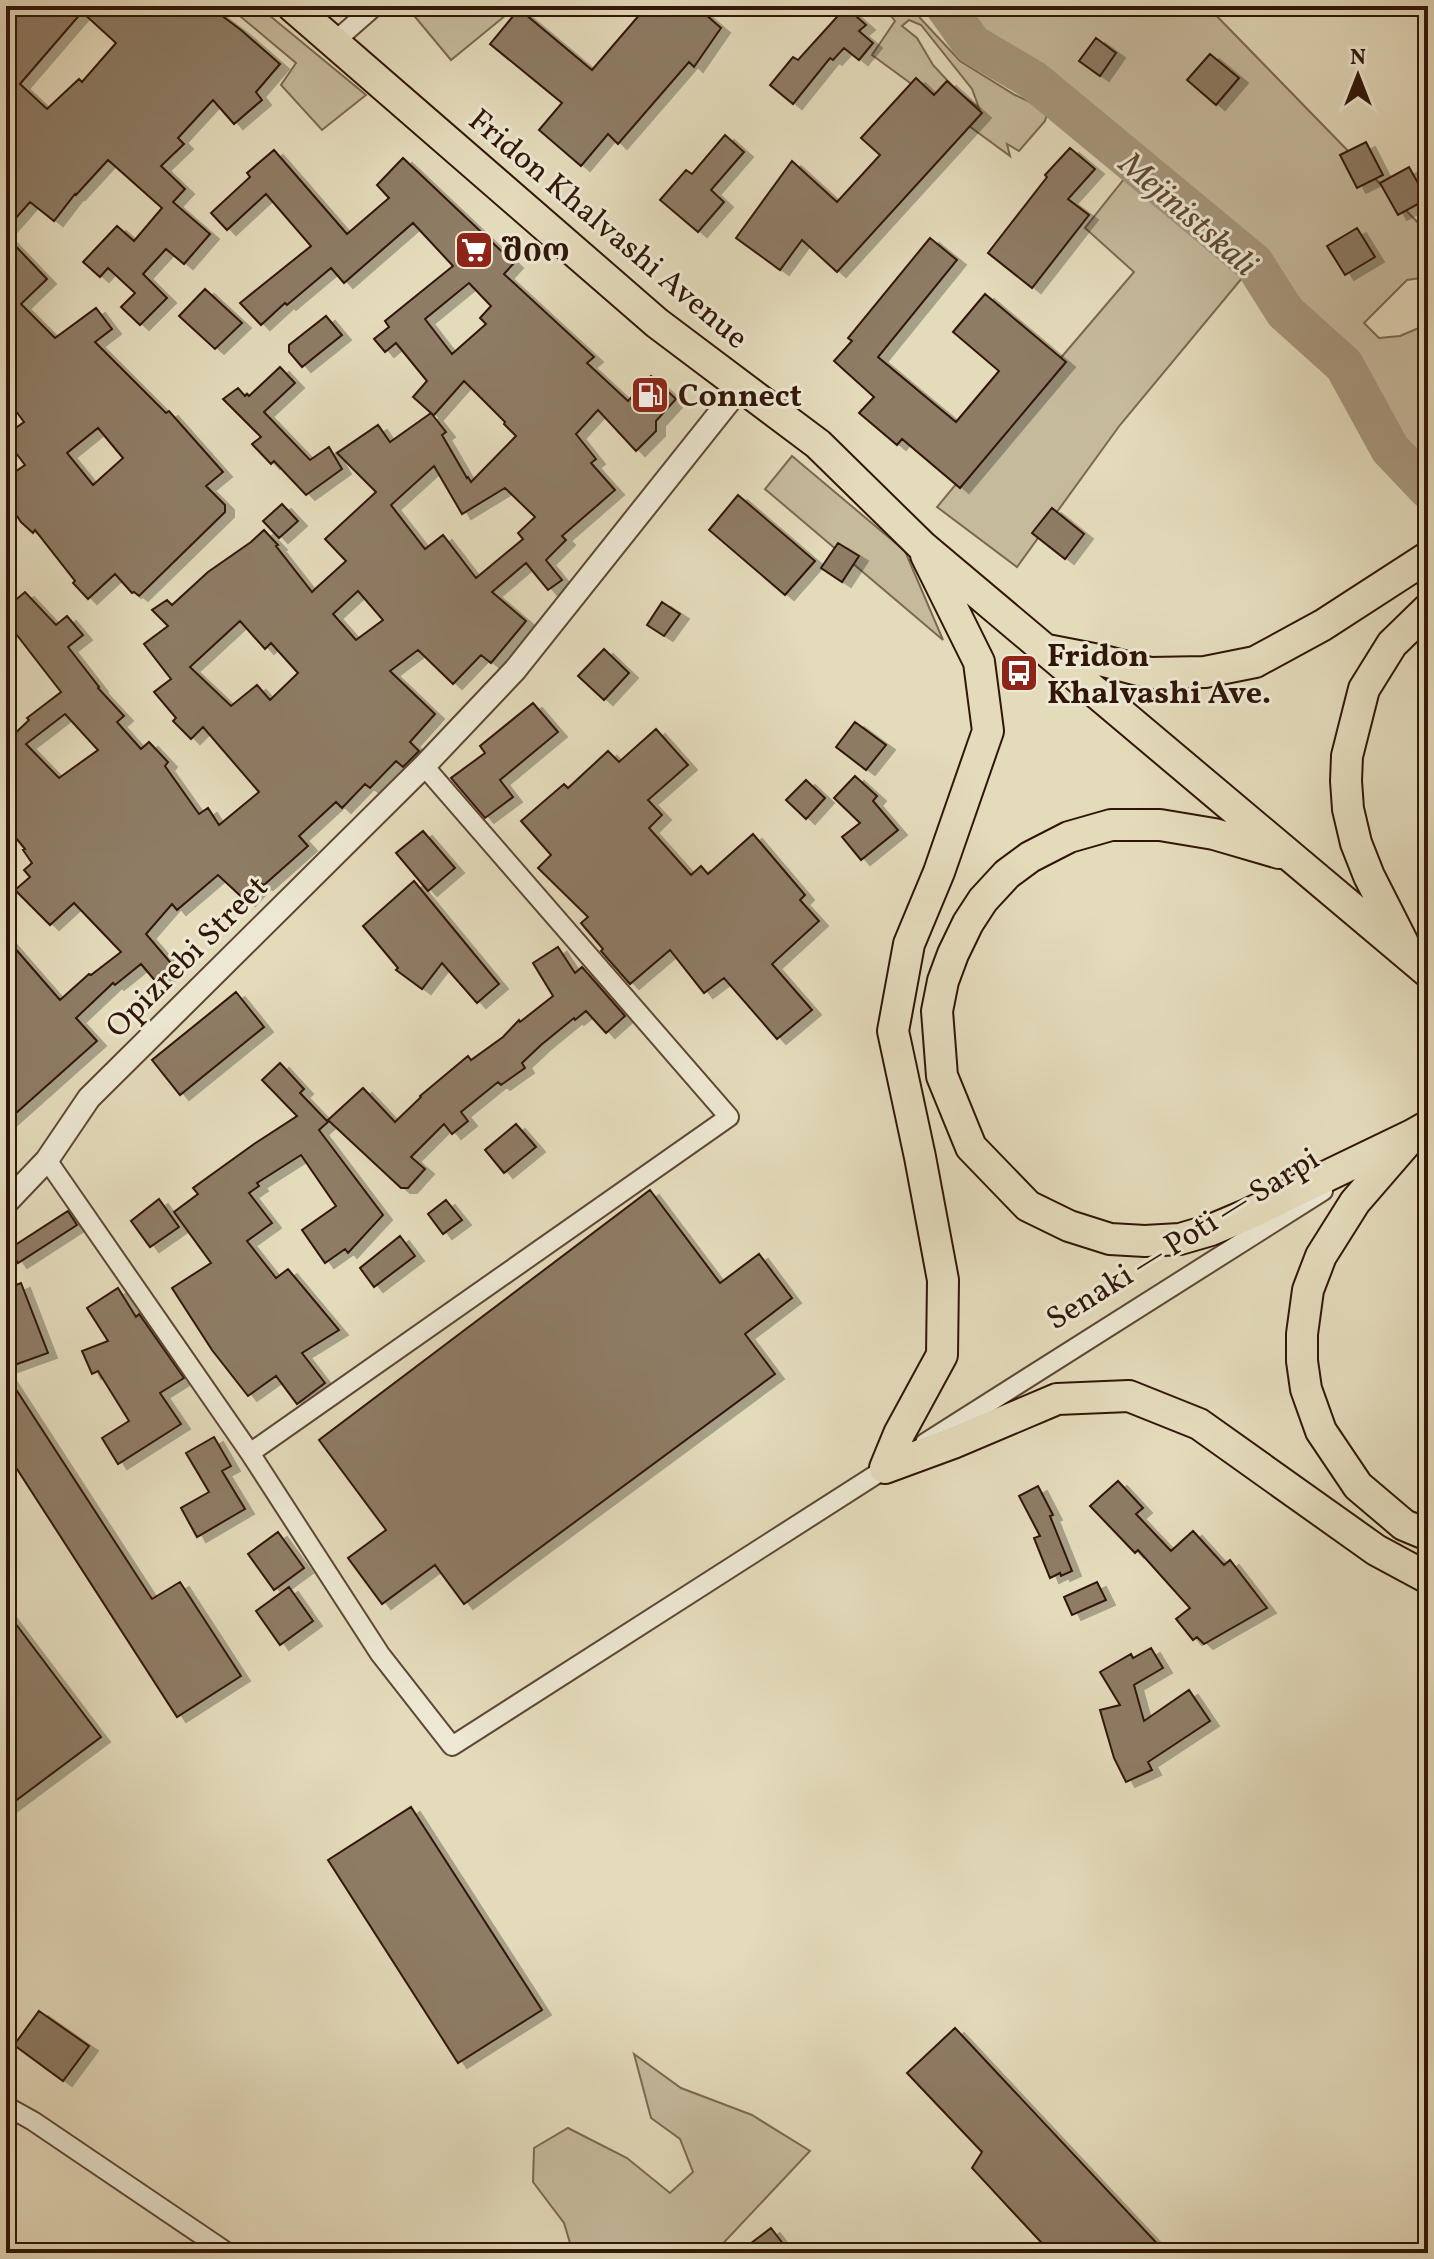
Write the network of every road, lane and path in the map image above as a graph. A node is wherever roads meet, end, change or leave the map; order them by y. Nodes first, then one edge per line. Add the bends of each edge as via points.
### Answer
1 (292, 6) edge
2 (375, 6) edge
3 (334, 42) junction
4 (742, 385) junction
5 (922, 546) junction
6 (1428, 557) edge
7 (1428, 609) edge
8 (1046, 650) junction
9 (424, 766) junction
10 (1292, 857) junction
11 (1419, 964) edge
12 (1420, 1130) edge
13 (47, 1160) junction
14 (6, 1203) edge
15 (250, 1453) junction
16 (885, 1468) junction
17 (1428, 1535) edge
18 (1428, 1578) edge
19 (6, 2106) edge
20 (228, 2253) edge

1 - 3 highway, Fridon Khalvashi Avenue
2 - 3 street
3 - 4 highway, Fridon Khalvashi Avenue via 657,323
4 - 5 highway, Fridon Khalvashi Avenue via 818,444
4 - 9 street, Opizrebi Street via 515,670
5 - 8 highway, Fridon Khalvashi Avenue
5 - 16 highway via 979,662 988,731 909,944 893,1031 943,1280 942,1355
6 - 8 highway via 1255,662 1205,672 1150,673
7 - 11 highway via 1392,644 1364,689 1346,781 1356,843 1369,876
8 - 10 highway, Fridon Khalvashi Avenue
9 - 13 street, Opizrebi Street via 89,1098
9 - 15 street via 729,1117
10 - 11 highway, Fridon Khalvashi Avenue
10 - 12 highway via 1214,834 1160,825 1111,825 1069,837 1007,874 963,933 937,1011 942,1076 971,1147 1028,1206 1110,1239 1145,1241 1211,1230
12 - 16 street, Senaki — Poti — Sarpi
12 - 17 highway via 1355,1202 1321,1256 1308,1290 1302,1361 1321,1431 1358,1486 1404,1525
13 - 14 street, Opizrebi Street
13 - 15 street
15 - 16 street, Senaki — Poti — Sarpi via 380,1654 452,1746
16 - 18 highway via 1057,1399 1129,1396 1199,1424 1376,1550
19 - 20 street

